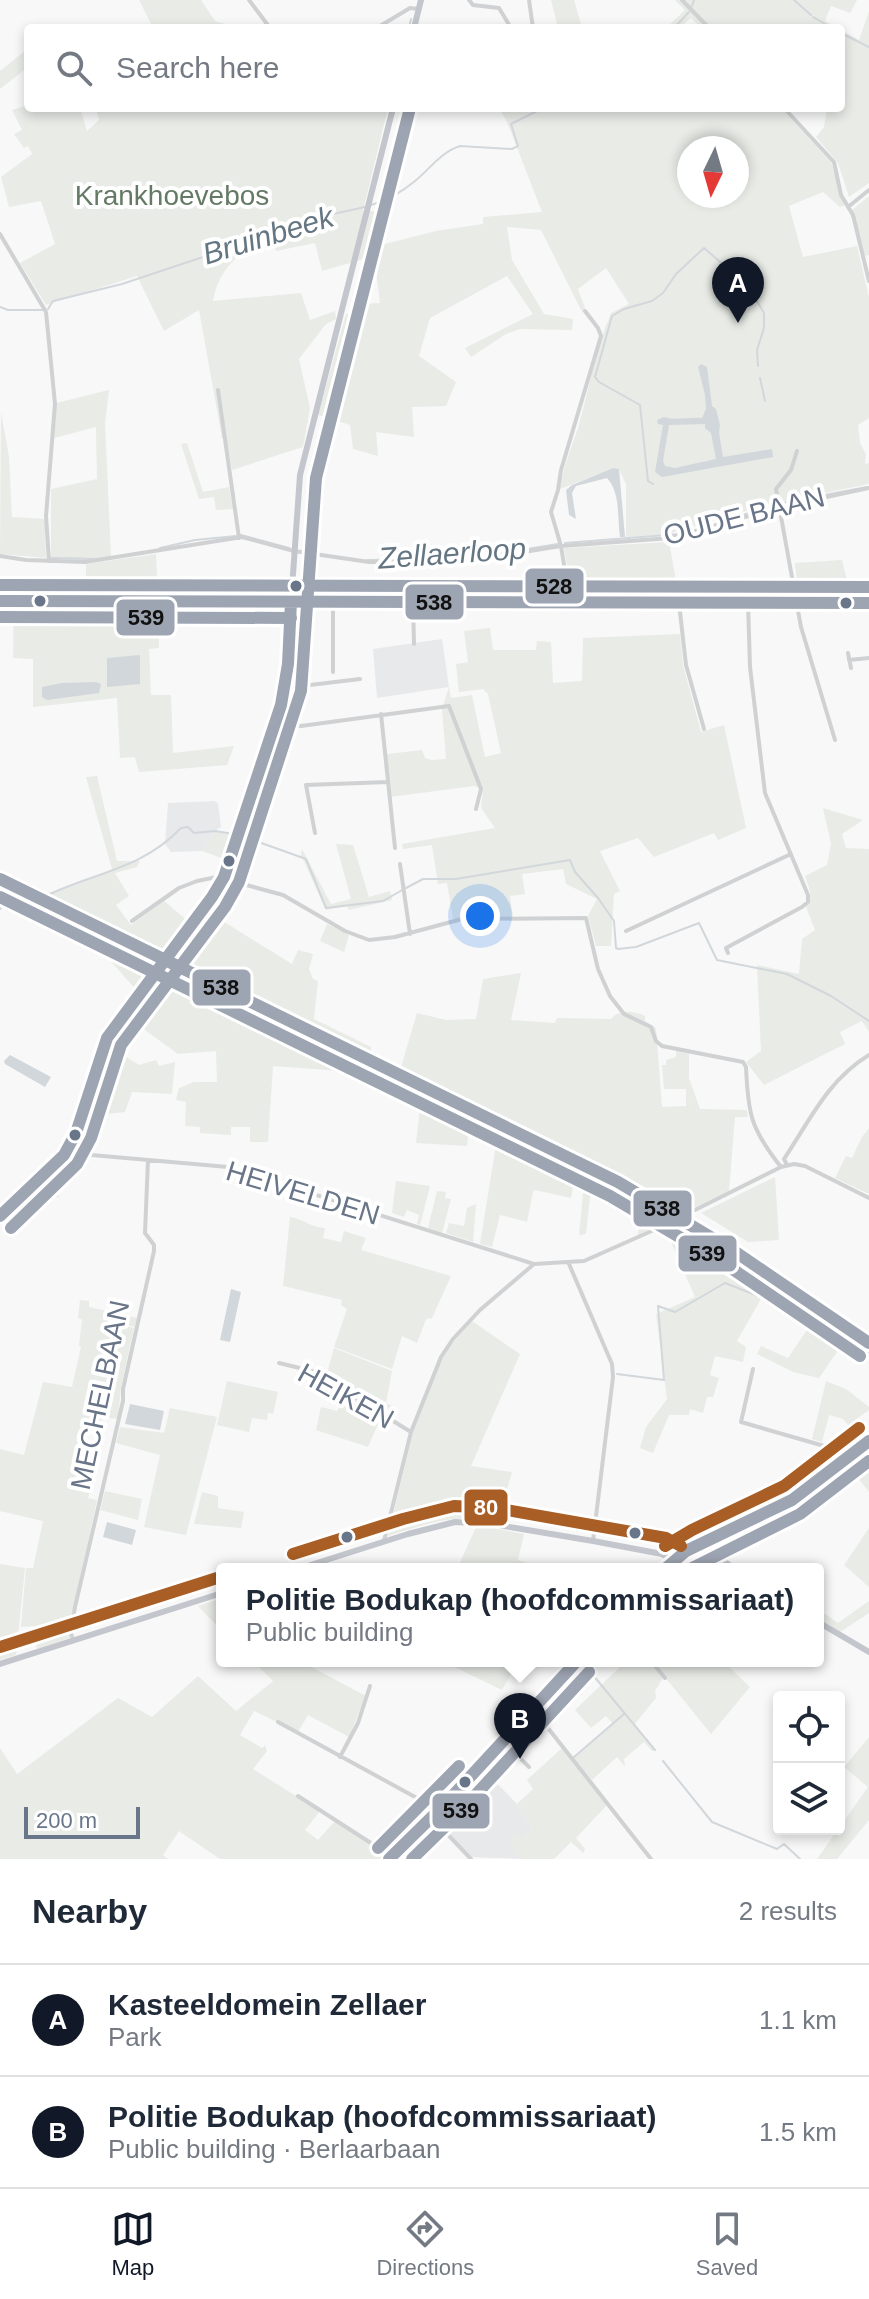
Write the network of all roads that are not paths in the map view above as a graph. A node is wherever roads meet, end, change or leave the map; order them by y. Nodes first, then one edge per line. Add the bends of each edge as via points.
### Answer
1 (249, 0) edge
2 (421, 0) edge
3 (469, 0) edge
4 (529, 0) edge
5 (682, 0) edge
6 (419, 9) junction
7 (267, 24) edge
8 (383, 24) edge
9 (415, 24) edge
10 (509, 24) edge
11 (532, 24) edge
12 (705, 24) edge
13 (392, 112) edge
14 (788, 112) edge
15 (869, 190) edge
16 (848, 207) junction
17 (0, 234) edge
18 (869, 252) edge
19 (862, 253) junction
20 (869, 281) edge
21 (585, 311) dead end
22 (218, 390) dead end
23 (797, 451) dead end
24 (869, 488) edge
25 (780, 507) junction
26 (239, 538) junction
27 (561, 546) junction
28 (294, 551) junction
29 (0, 556) edge
30 (49, 561) junction
31 (0, 601) edge
32 (291, 602) junction
33 (333, 602) junction
34 (413, 602) junction
35 (571, 603) junction
36 (679, 603) junction
37 (748, 603) junction
38 (797, 603) junction
39 (869, 603) edge
40 (414, 644) dead end
41 (848, 653) dead end
42 (869, 658) edge
43 (849, 660) junction
44 (851, 668) dead end
45 (333, 672) dead end
46 (360, 679) dead end
47 (285, 688) junction
48 (381, 714) junction
49 (277, 719) junction
50 (704, 729) dead end
51 (835, 740) dead end
52 (388, 782) junction
53 (476, 809) dead end
54 (315, 833) dead end
55 (395, 848) dead end
56 (791, 854) junction
57 (400, 864) dead end
58 (224, 877) junction
59 (0, 879) edge
60 (132, 921) dead end
61 (627, 931) dead end
62 (410, 934) junction
63 (728, 953) dead end
64 (869, 1055) edge
65 (68, 1148) junction
66 (148, 1160) junction
67 (784, 1166) junction
68 (869, 1198) edge
69 (695, 1210) dead end
70 (0, 1216) edge
71 (678, 1219) junction
72 (534, 1264) junction
73 (569, 1264) junction
74 (867, 1341) edge
75 (279, 1363) dead end
76 (753, 1369) dead end
77 (411, 1432) junction
78 (869, 1441) edge
79 (852, 1454) junction
80 (384, 1541) junction
81 (593, 1542) junction
82 (699, 1544) junction
83 (673, 1560) junction
84 (316, 1563) edge
85 (670, 1563) edge
86 (726, 1563) edge
87 (216, 1595) edge
88 (824, 1626) edge
89 (73, 1640) junction
90 (869, 1652) edge
91 (0, 1664) edge
92 (572, 1667) edge
93 (656, 1667) edge
94 (665, 1678) dead end
95 (370, 1686) dead end
96 (533, 1709) junction
97 (278, 1722) dead end
98 (502, 1740) junction
99 (340, 1757) junction
100 (529, 1767) dead end
101 (298, 1796) dead end
102 (437, 1809) junction
103 (430, 1816) junction
104 (406, 1843) junction
105 (390, 1858) edge
106 (419, 1859) edge
107 (472, 1859) edge
108 (651, 1859) edge

1 - 7 street
2 - 6 street
3 - 10 street via 499,8
4 - 11 street
5 - 12 street
6 - 8 street via 410,8
6 - 9 street
13 - 28 street via 300,475
14 - 16 street via 832,160
15 - 16 street
16 - 19 street
17 - 30 street via 45,308 47,321 55,404 46,516
18 - 19 street
19 - 20 street
21 - 27 street via 601,336 550,509
22 - 26 street
23 - 25 street via 776,489
24 - 25 street, OUDE BAAN
25 - 27 street, OUDE BAAN via 671,538
25 - 38 street
26 - 28 street, OUDE BAAN
26 - 30 street, OUDE BAAN via 104,560
27 - 28 street, OUDE BAAN via 467,561 380,563
27 - 35 street
28 - 32 street
29 - 30 street, OUDE BAAN
31 - 32 street
32 - 33 street
32 - 47 street
33 - 34 street
33 - 45 street
34 - 35 street
34 - 40 street
35 - 36 street
36 - 37 street
36 - 50 street via 686,665
37 - 38 street
37 - 56 street via 762,777
38 - 39 street
38 - 51 street
41 - 43 street
42 - 43 street
43 - 44 street
46 - 47 street
47 - 49 street
48 - 49 street via 301,726
48 - 52 street
48 - 53 street via 449,706 481,789
49 - 58 street
52 - 54 street via 306,785
52 - 55 street
56 - 61 street
56 - 63 street via 808,902 726,948
57 - 62 street
58 - 60 street via 179,888
58 - 62 street via 283,895 361,938
58 - 65 street via 107,1038
59 - 71 main road via 562,1154
62 - 67 street via 462,919 586,918 601,979 624,1014 651,1027 662,1046 743,1062 749,1114 770,1153
64 - 67 street via 828,1090
65 - 66 street, HEIVELDEN via 80,1154
65 - 70 street
66 - 72 street, HEIVELDEN via 228,1167
66 - 89 street, MECHELBAAN via 145,1233 154,1251 75,1607
67 - 68 street via 800,1164
67 - 69 street
71 - 73 street
71 - 74 main road
72 - 73 street
72 - 77 street, HEIKEN via 453,1339
73 - 81 street via 612,1364
75 - 77 street, HEIKEN via 312,1371
76 - 79 street via 741,1422
77 - 80 street, HEIKEN
78 - 79 street
79 - 82 street via 792,1500
80 - 81 street via 470,1521
80 - 84 street
81 - 83 street
82 - 83 street
82 - 86 street
83 - 85 street
87 - 89 street
88 - 90 street
89 - 91 street
92 - 96 street
93 - 94 street
95 - 99 street
96 - 98 street
96 - 108 street
97 - 99 street
98 - 100 street
98 - 102 street
99 - 102 street
101 - 105 street
102 - 103 street
103 - 104 street
103 - 107 street
104 - 105 street
104 - 106 street

